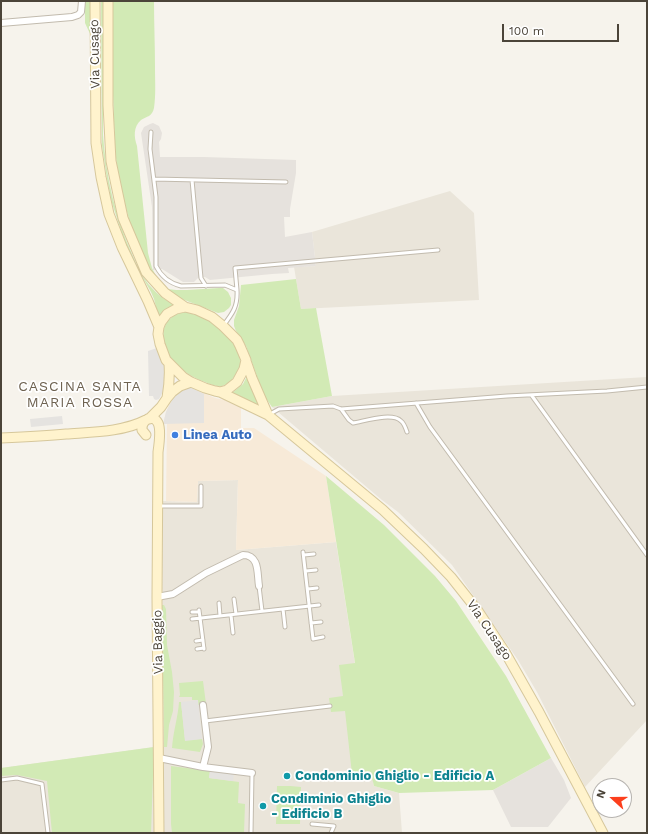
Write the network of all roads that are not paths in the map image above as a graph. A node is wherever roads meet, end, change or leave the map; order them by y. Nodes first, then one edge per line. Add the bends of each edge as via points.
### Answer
1 (82, 1) edge
2 (95, 1) edge
3 (108, 1) edge
4 (1, 22) edge
5 (151, 132) dead end
6 (154, 179) junction
7 (192, 180) junction
8 (286, 182) dead end
9 (438, 250) dead end
10 (206, 286) junction
11 (237, 290) junction
12 (185, 307) junction
13 (223, 326) junction
14 (159, 327) junction
15 (246, 360) junction
16 (169, 364) junction
17 (191, 382) junction
18 (647, 387) edge
19 (220, 392) junction
20 (532, 396) junction
21 (167, 398) junction
22 (416, 404) junction
23 (161, 407) junction
24 (341, 409) junction
25 (268, 415) junction
26 (147, 419) junction
27 (159, 427) junction
28 (109, 430) junction
29 (408, 432) dead end
30 (147, 436) junction
31 (1, 438) edge
32 (158, 452) junction
33 (201, 486) dead end
34 (158, 506) junction
35 (314, 554) dead end
36 (647, 555) edge
37 (316, 570) dead end
38 (306, 571) junction
39 (259, 586) joint
40 (317, 588) dead end
41 (308, 589) junction
42 (157, 596) junction
43 (234, 600) dead end
44 (219, 603) dead end
45 (319, 605) dead end
46 (310, 606) junction
47 (283, 609) junction
48 (192, 612) dead end
49 (262, 612) junction
50 (236, 614) junction
51 (231, 615) junction
52 (220, 616) junction
53 (200, 618) junction
54 (192, 620) dead end
55 (321, 622) dead end
56 (311, 623) junction
57 (285, 627) dead end
58 (233, 633) dead end
59 (323, 638) dead end
60 (203, 640) junction
61 (196, 641) dead end
62 (197, 649) dead end
63 (203, 704) dead end
64 (633, 704) dead end
65 (330, 706) dead end
66 (205, 722) junction
67 (159, 758) junction
68 (203, 767) junction
69 (252, 773) joint
70 (1, 780) edge
71 (312, 824) dead end
72 (48, 833) edge
73 (160, 833) edge
74 (251, 833) edge
75 (331, 833) edge
76 (603, 833) edge

1 - 4 street via 81,12 72,17
2 - 14 main road, Via Cusago via 96,143 101,176 109,214
3 - 12 main road, Via Cusago via 111,161 123,218 146,272 165,293
5 - 6 lane via 150,149
6 - 7 lane
6 - 10 lane via 158,271 174,284 187,287
7 - 8 lane
7 - 10 lane via 202,278
9 - 11 lane via 235,268
10 - 11 lane via 225,285
11 - 13 lane via 238,299 233,313
12 - 13 main road via 205,313
12 - 14 main road via 167,314
13 - 15 main road via 237,340
14 - 16 main road via 160,344
15 - 19 main road via 237,382
15 - 25 main road
16 - 17 main road
16 - 21 main road, Via Baggio
17 - 19 main road
17 - 21 main road, Via Baggio via 180,386
18 - 20 lane
19 - 25 main road
20 - 22 lane
20 - 36 lane
21 - 23 main road, Via Baggio
22 - 24 lane
22 - 64 lane via 430,427
23 - 26 main road, Via Baggio
23 - 27 main road, Via Baggio
24 - 25 lane via 332,406 279,409
24 - 29 lane via 353,423 395,417 402,421
25 - 76 main road, Via Cusago via 383,510 451,577 478,611 505,652
26 - 27 main road via 154,419
26 - 28 main road via 138,424
26 - 30 main road via 141,427
27 - 30 main road via 156,434
27 - 32 main road, Via Baggio
28 - 30 main road via 122,430
28 - 31 main road
30 - 32 main road, Via Baggio
32 - 34 main road, Via Baggio
33 - 34 lane via 201,506
34 - 42 main road, Via Baggio
35 - 38 lane via 304,554
37 - 38 lane
38 - 41 lane
39 - 42 street via 255,561 252,557 244,555 206,573 173,594
39 - 49 lane
40 - 41 lane
41 - 46 lane
42 - 67 main road, Via Baggio
43 - 50 lane
44 - 52 lane
45 - 46 lane
46 - 47 lane
46 - 56 lane
47 - 49 lane
47 - 57 lane
48 - 53 lane via 199,611
49 - 50 lane
50 - 51 lane
51 - 52 lane
51 - 58 lane
52 - 53 lane
53 - 54 lane
53 - 60 lane
55 - 56 lane
56 - 59 lane via 313,639
60 - 61 lane
60 - 62 lane via 204,649
63 - 66 street
65 - 66 lane
66 - 68 street via 208,746
67 - 68 street
67 - 73 main road, Via Baggio
68 - 69 street
69 - 74 lane
70 - 72 lane via 17,778 42,784
71 - 75 lane via 334,826

